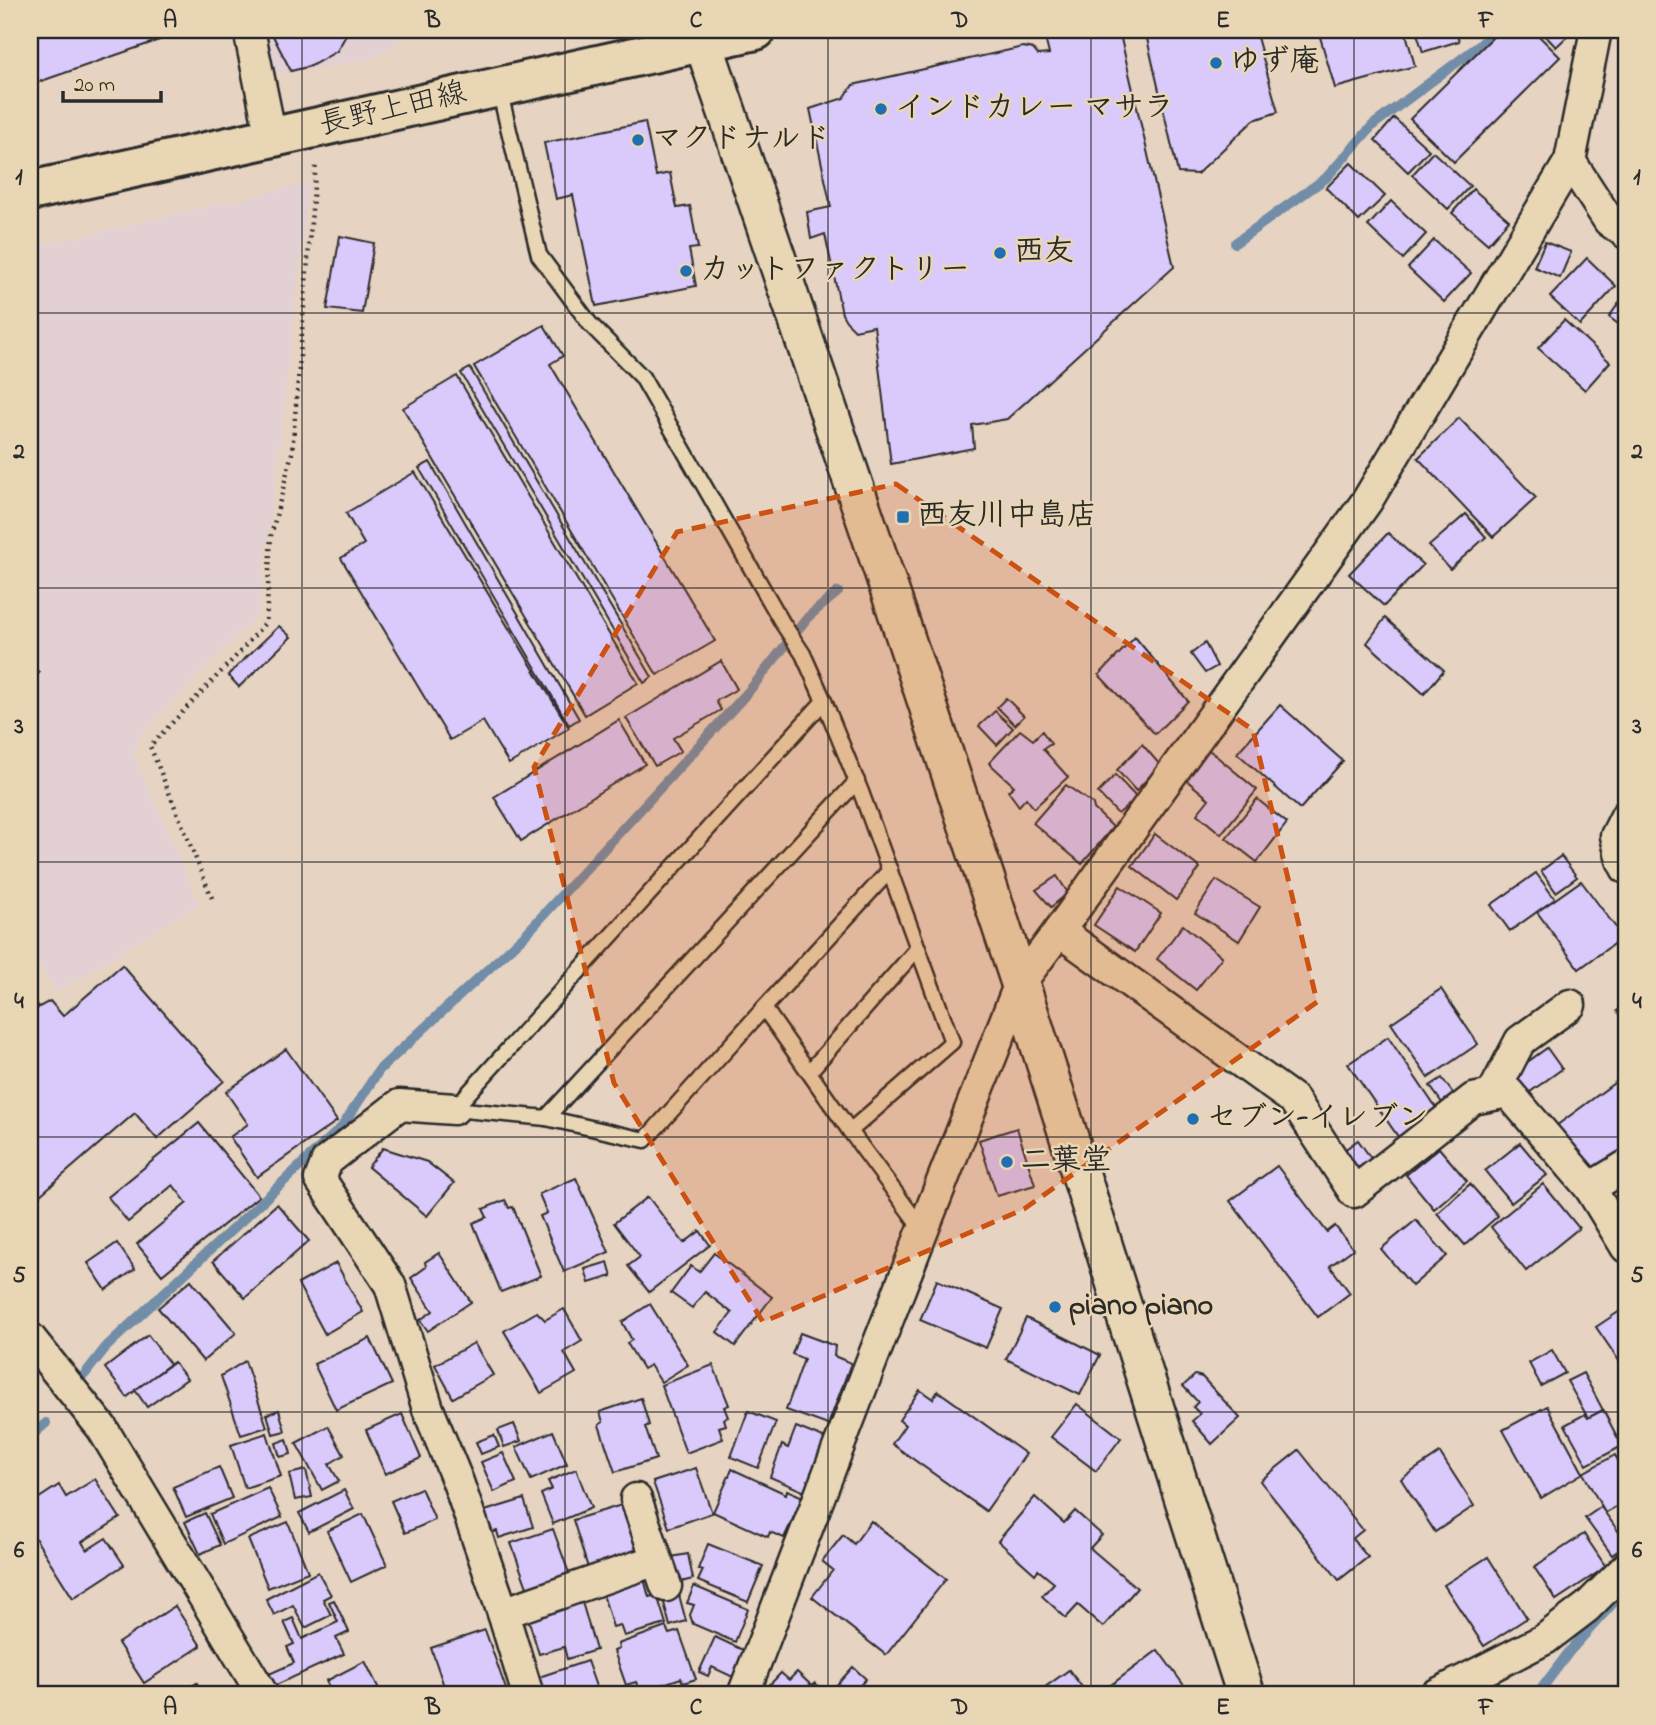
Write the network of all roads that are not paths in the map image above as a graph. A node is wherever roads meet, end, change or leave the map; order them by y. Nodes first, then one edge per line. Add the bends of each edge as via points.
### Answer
1 (249, 30) edge
2 (756, 30) edge
3 (1596, 30) edge
4 (701, 36) edge
5 (498, 86) junction
6 (271, 137) junction
7 (1570, 161) junction
8 (30, 191) edge
9 (1626, 233) edge
10 (824, 701) junction
11 (857, 781) junction
12 (1626, 816) edge
13 (1626, 867) edge
14 (890, 870) junction
15 (1059, 931) junction
16 (918, 948) junction
17 (1020, 983) junction
18 (1570, 1005) dead end
19 (764, 1007) junction
20 (809, 1072) junction
21 (1492, 1095) junction
22 (454, 1109) junction
23 (546, 1118) junction
24 (850, 1130) junction
25 (1626, 1166) edge
26 (1590, 1188) junction
27 (923, 1230) junction
28 (1626, 1247) edge
29 (30, 1338) edge
30 (636, 1499) dead end
31 (1626, 1568) edge
32 (503, 1613) junction
33 (263, 1695) edge
34 (528, 1695) edge
35 (743, 1695) edge
36 (1247, 1695) edge
37 (1435, 1695) edge

1 - 6 street
2 - 4 main road, 長野上田線
3 - 7 street
4 - 5 main road, 長野上田線
4 - 17 street
5 - 6 main road, 長野上田線
5 - 10 lane via 539,255 590,324 642,377 803,654
6 - 8 main road, 長野上田線
7 - 9 street via 1609,221
7 - 15 street via 1367,501
10 - 11 lane
10 - 22 lane
11 - 14 lane
11 - 23 lane
12 - 13 street via 1616,836
14 - 16 lane
14 - 19 lane
15 - 17 street
15 - 21 street via 1294,1100 1354,1192 1473,1100
16 - 20 lane
16 - 24 lane via 951,1042
17 - 27 street
17 - 36 street
18 - 21 street via 1520,1041
19 - 20 lane
19 - 23 lane via 645,1140
20 - 24 lane
21 - 26 street via 1508,1092
22 - 23 lane
22 - 32 street via 399,1105 327,1161 320,1179 390,1284 428,1409
24 - 27 lane
25 - 26 street
26 - 28 street
27 - 35 street
29 - 33 street via 102,1428
30 - 32 street via 661,1573
31 - 37 street via 1587,1607 1545,1639
32 - 34 street

